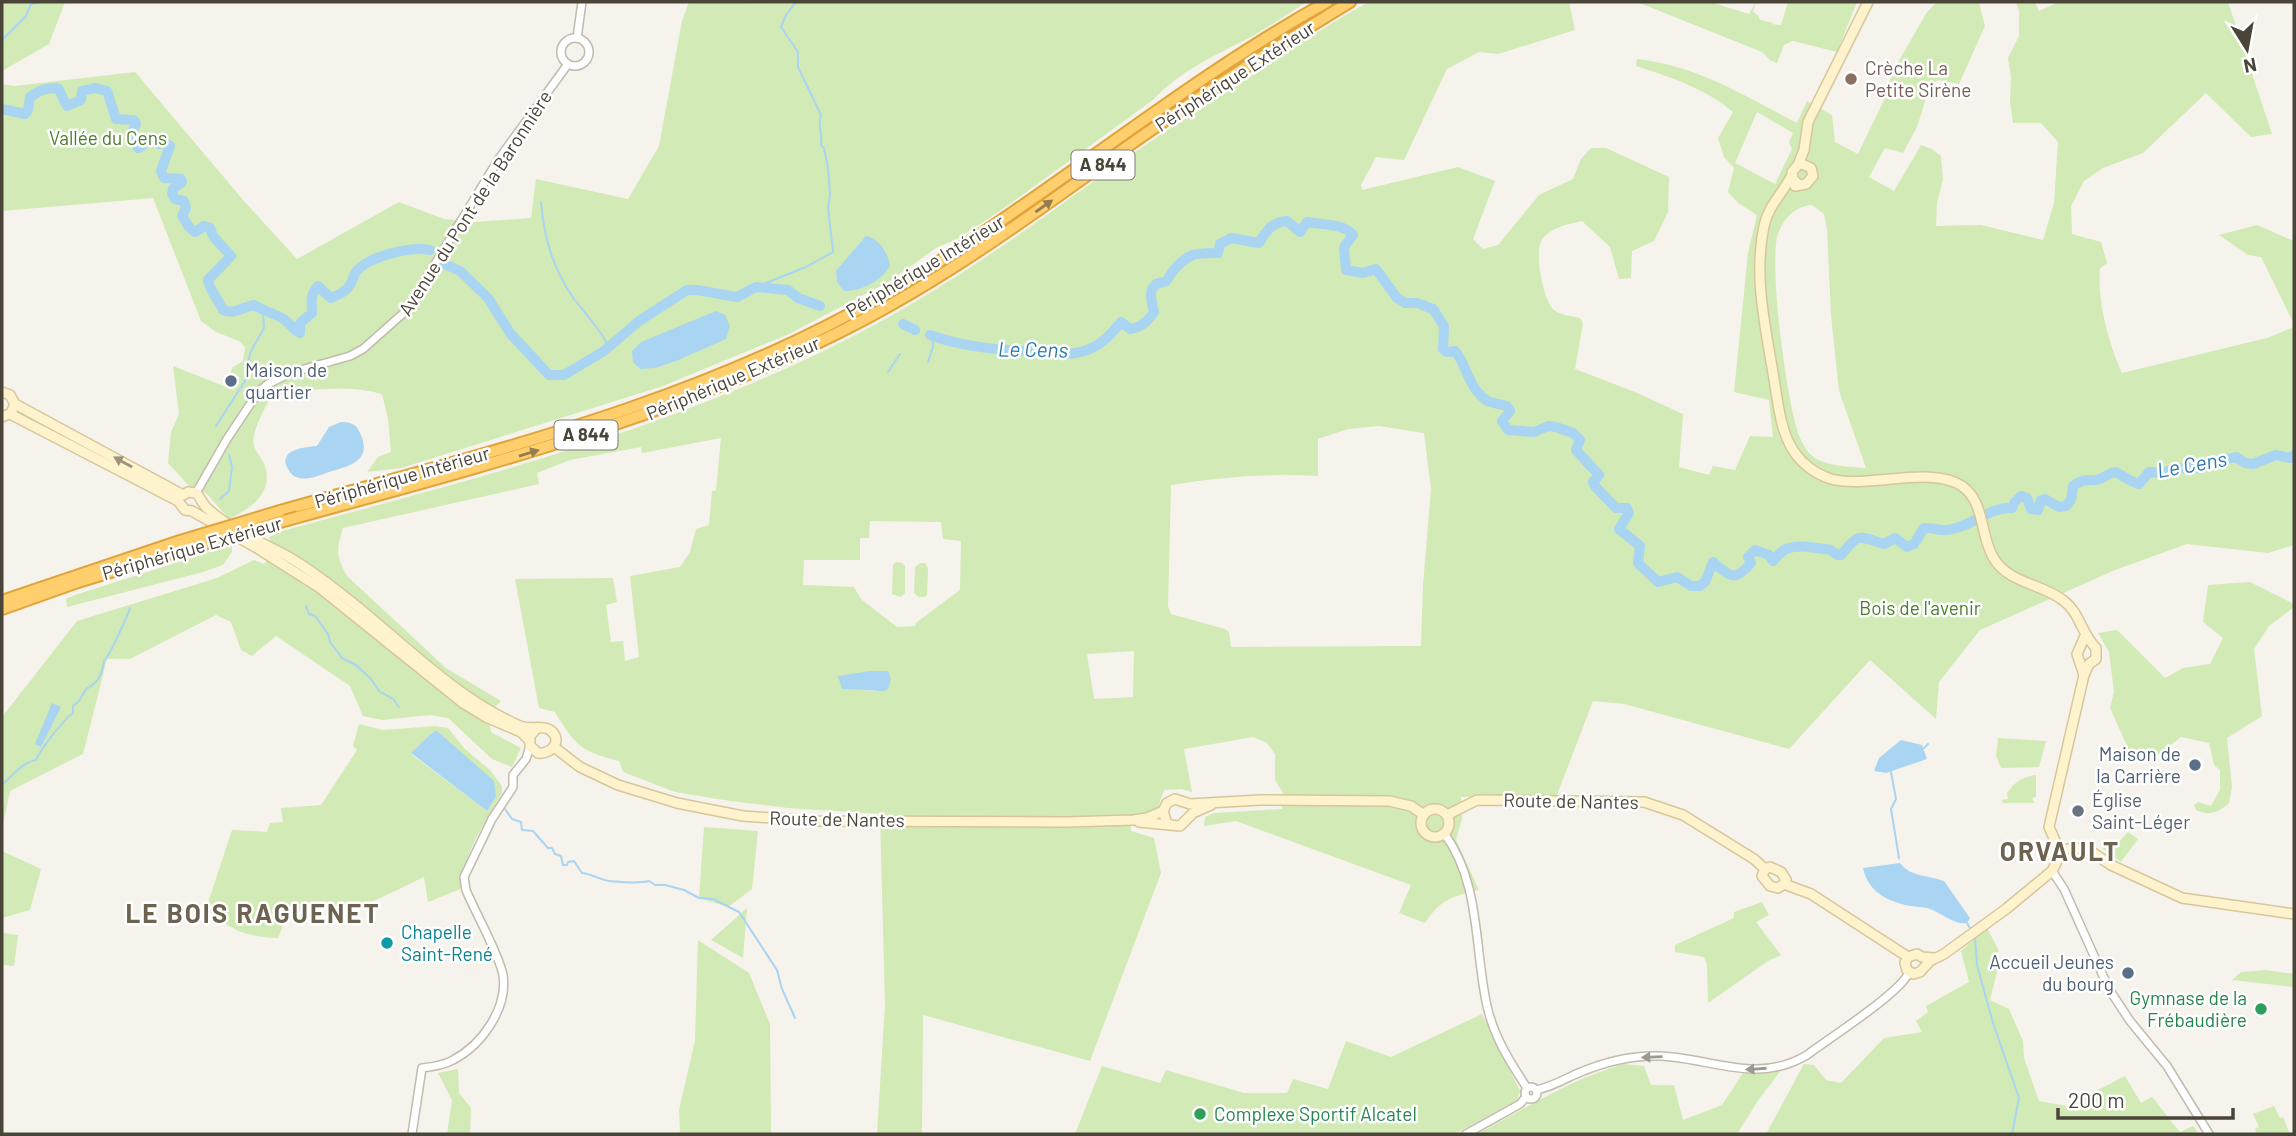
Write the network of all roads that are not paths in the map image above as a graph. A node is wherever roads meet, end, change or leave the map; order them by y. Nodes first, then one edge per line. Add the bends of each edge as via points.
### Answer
1 (582, 2) edge
2 (1318, 2) edge
3 (1327, 2) edge
4 (1350, 2) edge
5 (1866, 2) edge
6 (1291, 22) junction
7 (577, 38) junction
8 (568, 64) junction
9 (1803, 166) junction
10 (1791, 175) junction
11 (1799, 184) junction
12 (1781, 194) junction
13 (2, 392) edge
14 (15, 404) junction
15 (6, 416) edge
16 (198, 496) junction
17 (182, 499) junction
18 (192, 511) junction
19 (251, 541) junction
20 (180, 546) junction
21 (22, 594) junction
22 (2, 596) edge
23 (2, 601) edge
24 (2, 609) edge
25 (2086, 641) junction
26 (2085, 663) junction
27 (536, 729) junction
28 (532, 746) junction
29 (554, 747) junction
30 (1223, 801) junction
31 (1186, 803) junction
32 (1163, 811) junction
33 (1424, 815) junction
34 (1447, 815) junction
35 (1190, 816) junction
36 (1134, 820) junction
37 (1167, 824) junction
38 (1444, 834) junction
39 (2056, 843) junction
40 (2067, 849) junction
41 (2058, 859) junction
42 (1765, 869) junction
43 (2052, 871) junction
44 (1784, 884) junction
45 (2294, 914) edge
46 (1908, 957) junction
47 (1923, 962) junction
48 (1909, 972) junction
49 (1527, 1093) junction
50 (412, 1134) edge
51 (1466, 1134) edge
52 (2209, 1134) edge

1 - 7 street
2 - 6 highway
3 - 6 highway, Périphérique Intérieur / A 844
20 -> 4 highway, Périphérique Extérieur / A 844, bridge via 480,467 614,426 812,346 968,258 1205,94
5 - 9 main road via 1808,122
6 - 20 highway, Périphérique Intérieur / A 844, bridge via 965,245 883,296 800,338 708,379 573,427 280,512
7 - 8 street via 562,48
7 - 8 street via 587,44 589,55 581,65
8 - 16 street, Avenue du Pont de la Baronnière via 498,160 407,310 363,349 290,373 259,391 227,439
9 - 10 main road via 1792,169
9 - 11 main road via 1812,172 1811,180
10 - 11 main road
10 - 12 main road
11 - 12 main road
12 - 25 main road via 1765,223 1760,288 1780,416 1793,450 1813,470 1833,479 1859,482 1934,477 1960,484 1979,511 1988,548 2002,569 2066,602
13 - 14 main road
14 - 15 main road
17 -> 14 main road
15 - 17 main road
16 - 17 main road via 189,492
16 - 18 main road via 199,507
16 - 19 main road via 210,511
17 - 18 main road via 185,510
18 - 19 main road
19 - 27 main road via 290,558 339,592 484,706 522,727
19 - 28 main road via 320,588 463,703 521,732
20 - 21 highway, Périphérique Intérieur / A 844
20 - 24 highway, Périphérique Extérieur / A 844
21 - 22 highway
21 - 23 highway, Périphérique Intérieur / A 844
25 - 26 main road via 2077,652
25 - 26 main road via 2097,653 2096,659
26 - 39 main road via 2049,827
27 - 28 main road
27 - 29 main road via 551,731
28 - 29 main road via 548,752
28 - 50 street via 513,775 513,787 464,877 503,974 502,995 477,1042 451,1062 422,1068
29 - 36 main road, Route de Nantes via 580,767 618,785 743,816 851,822
30 - 31 main road
30 - 33 main road via 1389,801 1411,806
30 - 35 main road
31 - 32 main road via 1170,801
31 - 35 main road
32 - 36 main road, Route de Nantes
32 - 37 main road
33 - 34 main road via 1435,809
33 - 38 main road via 1421,822 1426,834
34 - 38 main road via 1449,827
34 - 42 main road, Route de Nantes via 1478,800 1644,802 1684,815
35 - 37 main road via 1180,826
36 - 37 main road, Route de Nantes
38 - 49 street via 1469,886 1483,987 1494,1029
39 - 40 main road
39 - 41 main road via 2052,853
40 - 41 main road
40 - 45 main road via 2086,848 2182,898
41 - 43 main road
42 - 44 main road via 1770,866 1781,872
42 - 44 main road via 1762,876 1770,886
43 - 47 main road via 1972,933
43 - 52 street via 2111,992
44 - 46 main road via 1811,894
46 - 47 main road via 1917,954
46 - 48 main road
47 - 48 main road via 1920,972
48 -> 49 street via 1903,984 1807,1055 1774,1068 1746,1070 1648,1056 1595,1067 1536,1090 1534,1098
49 - 51 street via 1520,1104

